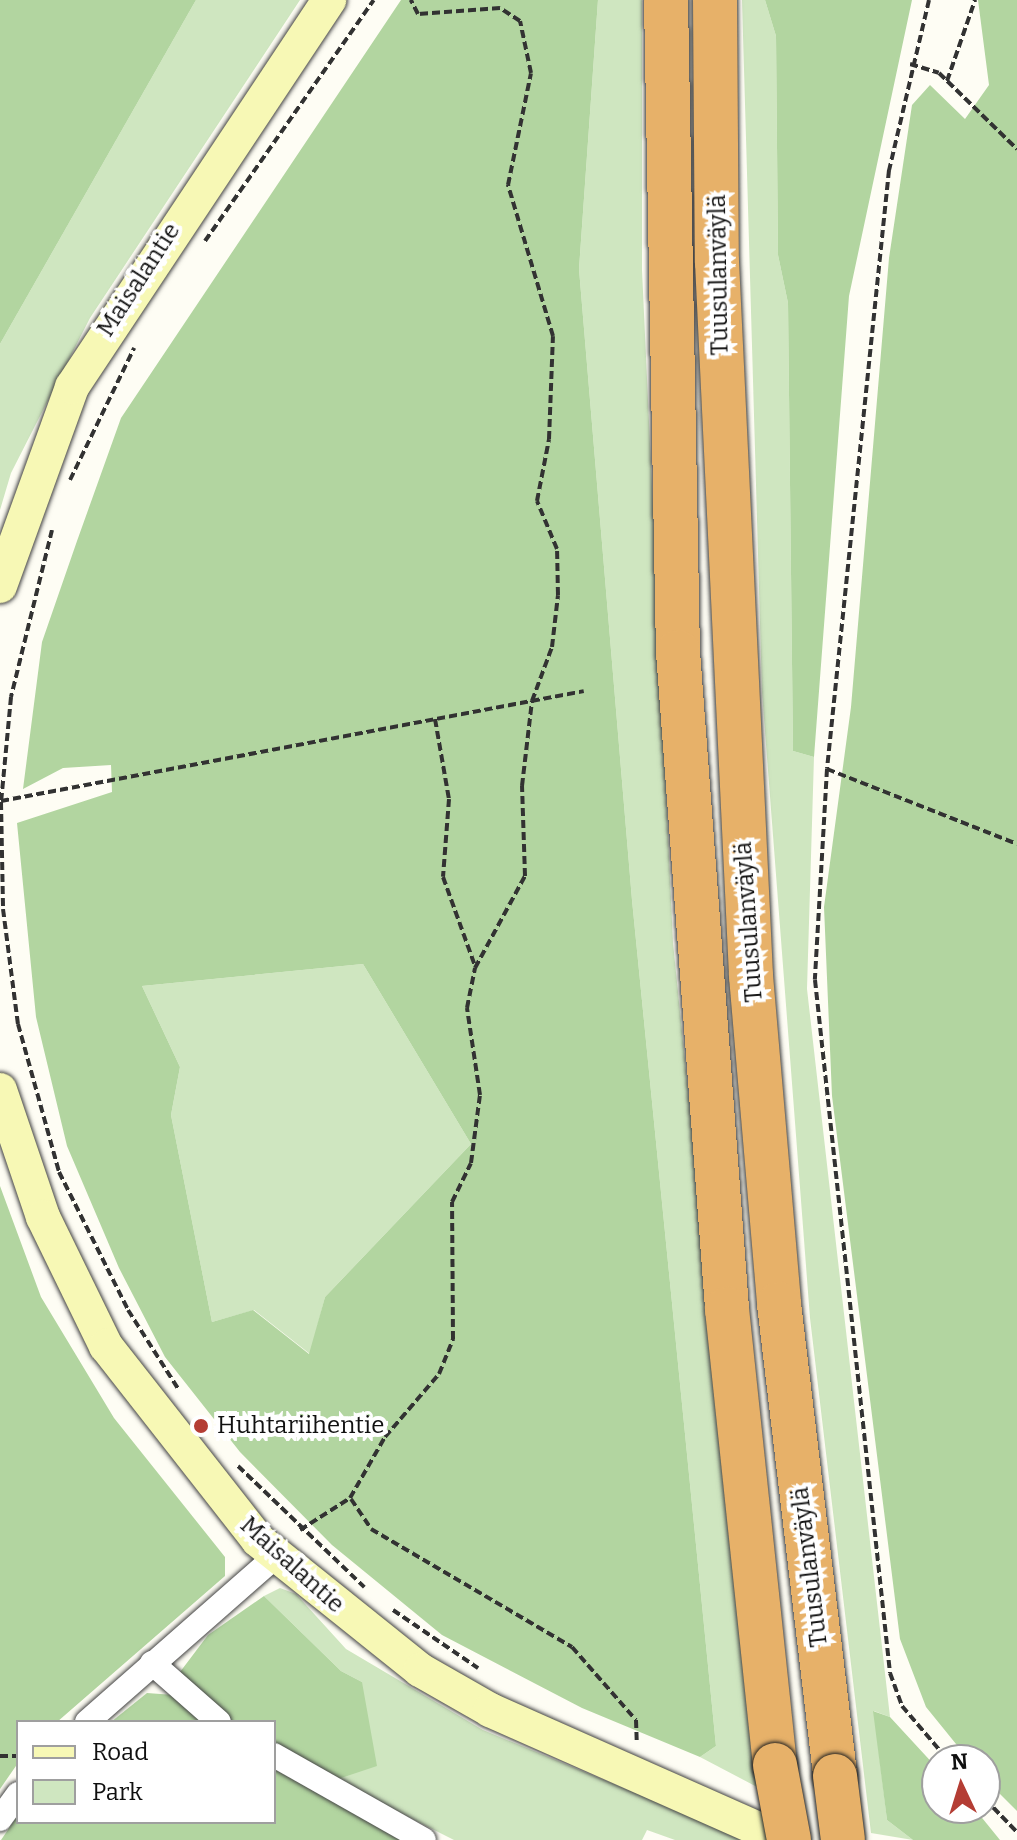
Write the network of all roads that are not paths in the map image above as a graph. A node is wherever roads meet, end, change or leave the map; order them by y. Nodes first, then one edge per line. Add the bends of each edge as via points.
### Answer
1 (329, 0) edge
2 (666, 0) edge
3 (715, 0) edge
4 (0, 586) edge
5 (0, 1090) edge
6 (276, 1556) junction
7 (152, 1663) junction
8 (89, 1720) edge
9 (217, 1720) edge
10 (276, 1756) edge
11 (16, 1797) edge
12 (0, 1819) edge
13 (424, 1840) edge
14 (786, 1840) edge
15 (843, 1840) edge

1 - 4 main road, Maisalantie via 72,387
2 - 14 highway, Tuusulanväylä, bridge via 678,652 727,1309
3 - 15 highway, Tuusulanväylä, bridge via 717,262 751,976 779,1304
5 - 6 main road, Maisalantie via 43,1217 106,1346 191,1463
6 - 7 street
6 - 14 main road, Maisalantie via 367,1633 490,1710
7 - 8 street
7 - 9 street
10 - 13 street
11 - 12 street

